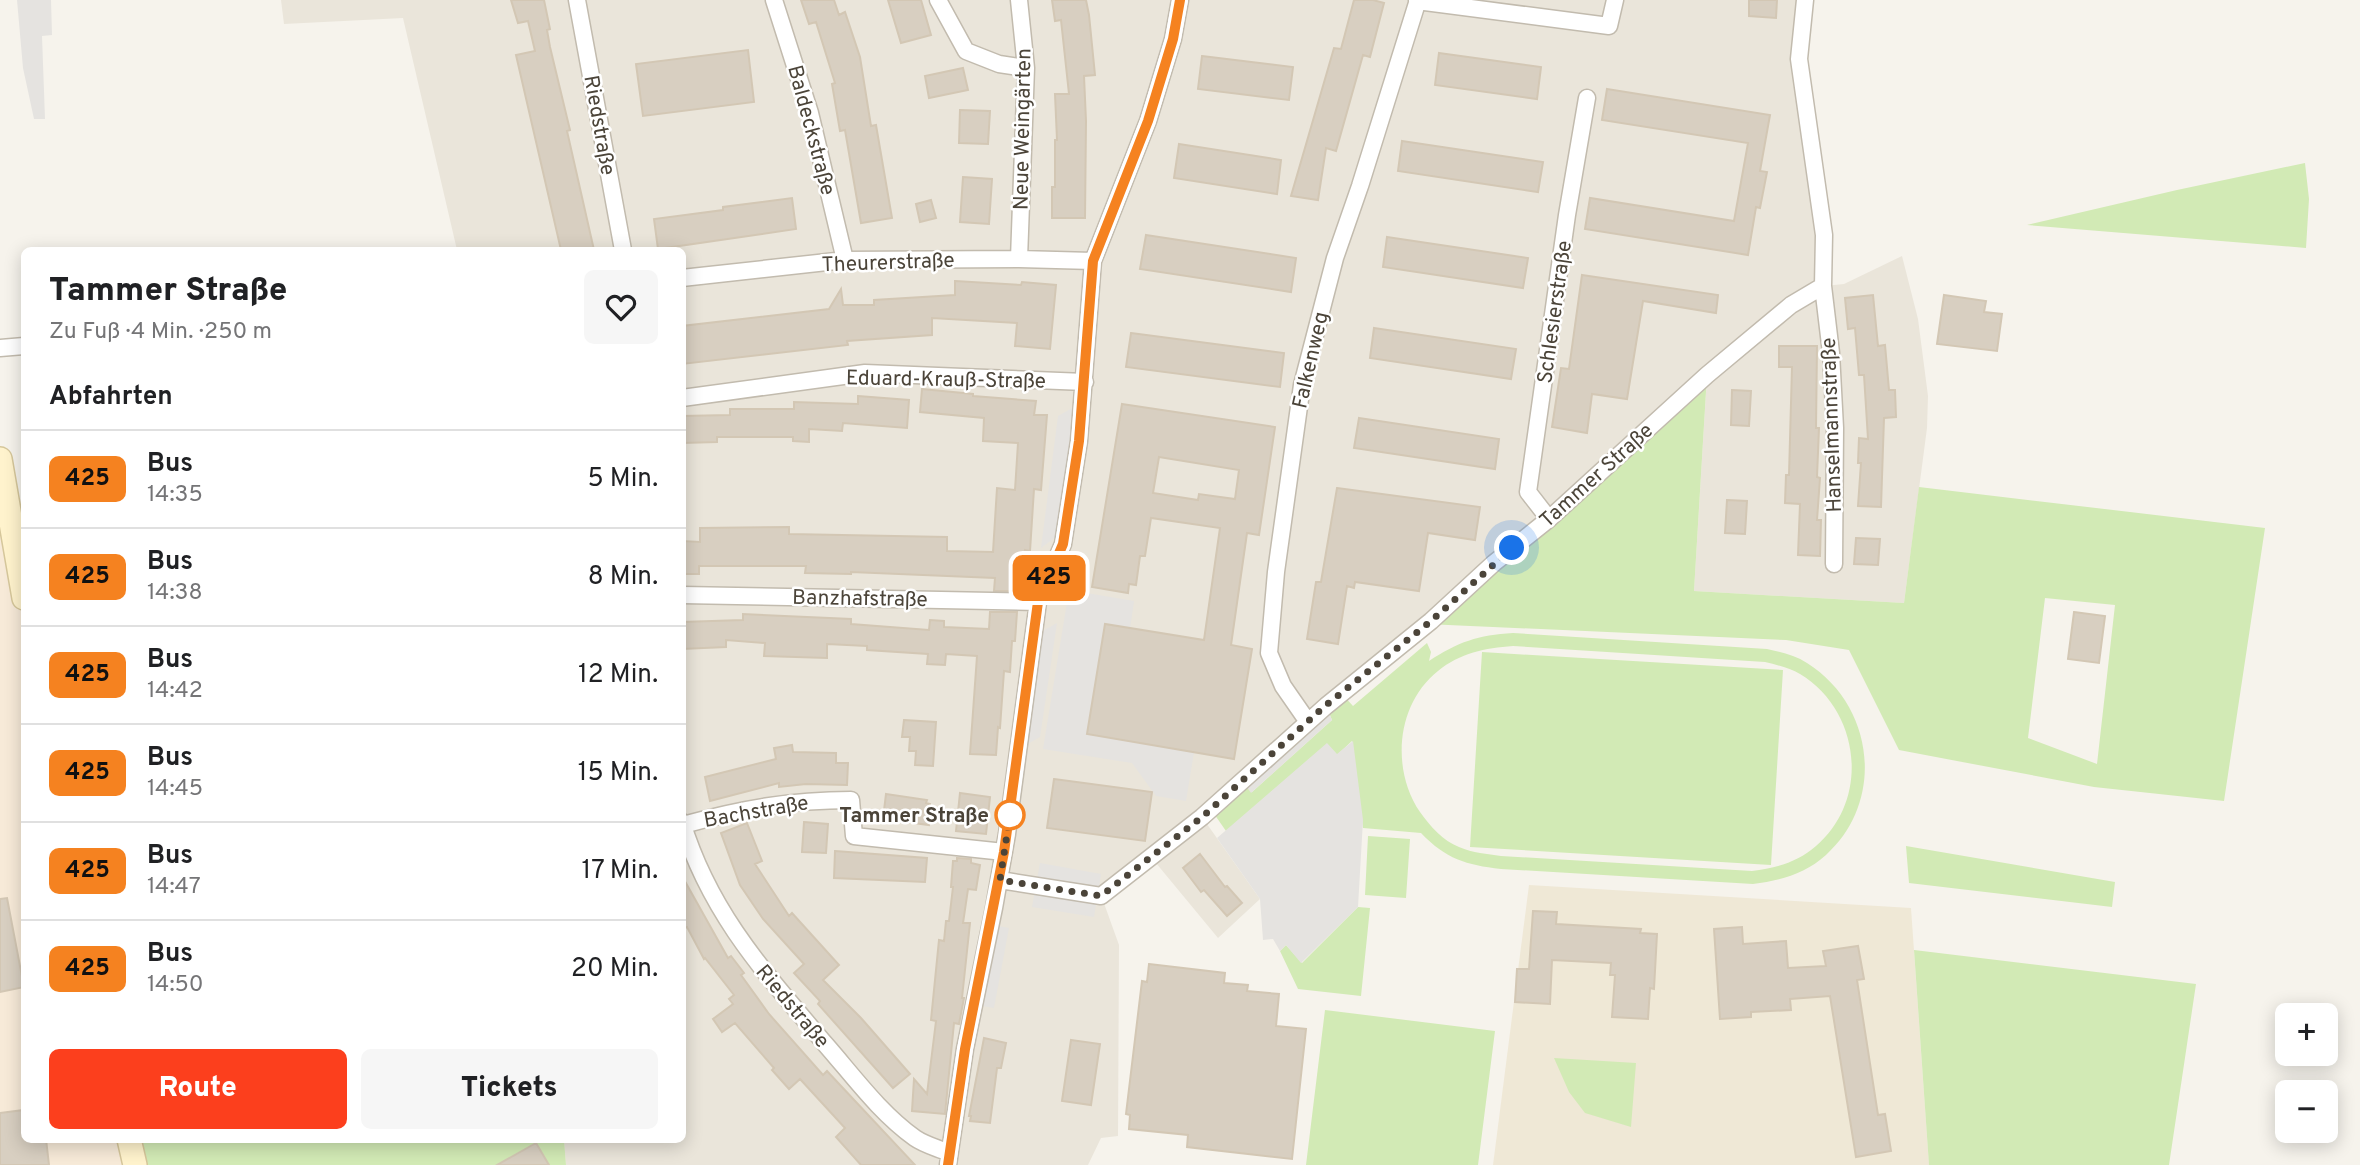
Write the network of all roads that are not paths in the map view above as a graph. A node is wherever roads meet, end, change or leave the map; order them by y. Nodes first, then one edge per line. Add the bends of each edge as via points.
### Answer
1 (577, 0) edge
2 (774, 0) edge
3 (938, 0) edge
4 (1019, 0) edge
5 (1180, 0) edge
6 (1615, 0) edge
7 (1805, 0) edge
8 (1417, 1) edge
9 (1026, 68) junction
10 (1587, 98) dead end
11 (622, 247) edge
12 (1019, 258) junction
13 (845, 260) junction
14 (1093, 261) junction
15 (686, 278) edge
16 (1823, 286) junction
17 (21, 346) edge
18 (0, 348) edge
19 (1085, 382) junction
20 (686, 397) edge
21 (0, 458) edge
22 (1549, 519) junction
23 (1833, 564) dead end
24 (21, 580) edge
25 (686, 595) edge
26 (1038, 602) junction
27 (1308, 722) junction
28 (686, 822) edge
29 (686, 832) edge
30 (1004, 852) junction
31 (1000, 880) junction
32 (130, 1143) edge
33 (948, 1159) edge
34 (135, 1165) edge

1 - 11 street, Riedstraße
2 - 13 street, Baldeckstraße via 810,113
3 - 9 street via 966,51 999,64
4 - 9 street, Neue Weingärten
5 - 14 street via 1148,121
6 - 8 street via 1609,26
7 - 16 street via 1799,59 1824,235
8 - 27 street, Falkenweg via 1335,258 1302,384 1269,653 1283,686
9 - 12 street, Neue Weingärten
10 - 22 street, Schlesierstraße via 1528,492
12 - 13 street, Theurerstraße
12 - 14 street, Theurerstraße
13 - 15 street, Theurerstraße
14 - 19 street
16 - 22 street, Tammer Straße via 1791,305 1707,374
16 - 23 street, Hanselmannstraße via 1835,428
17 - 18 street
19 - 20 street, Eduard-Krauß-Straße via 864,373
19 - 26 street via 1063,544
21 - 24 main road
22 - 27 street, Tammer Straße
25 - 26 street, Banzhafstraße
26 - 30 street
27 - 31 street, Tammer Straße via 1202,817 1101,896
28 - 30 street, Bachstraße via 771,804 851,800 854,836
29 - 33 street, Riedstraße via 718,905 749,954 895,1122
30 - 31 street
31 - 33 street
32 - 34 main road

